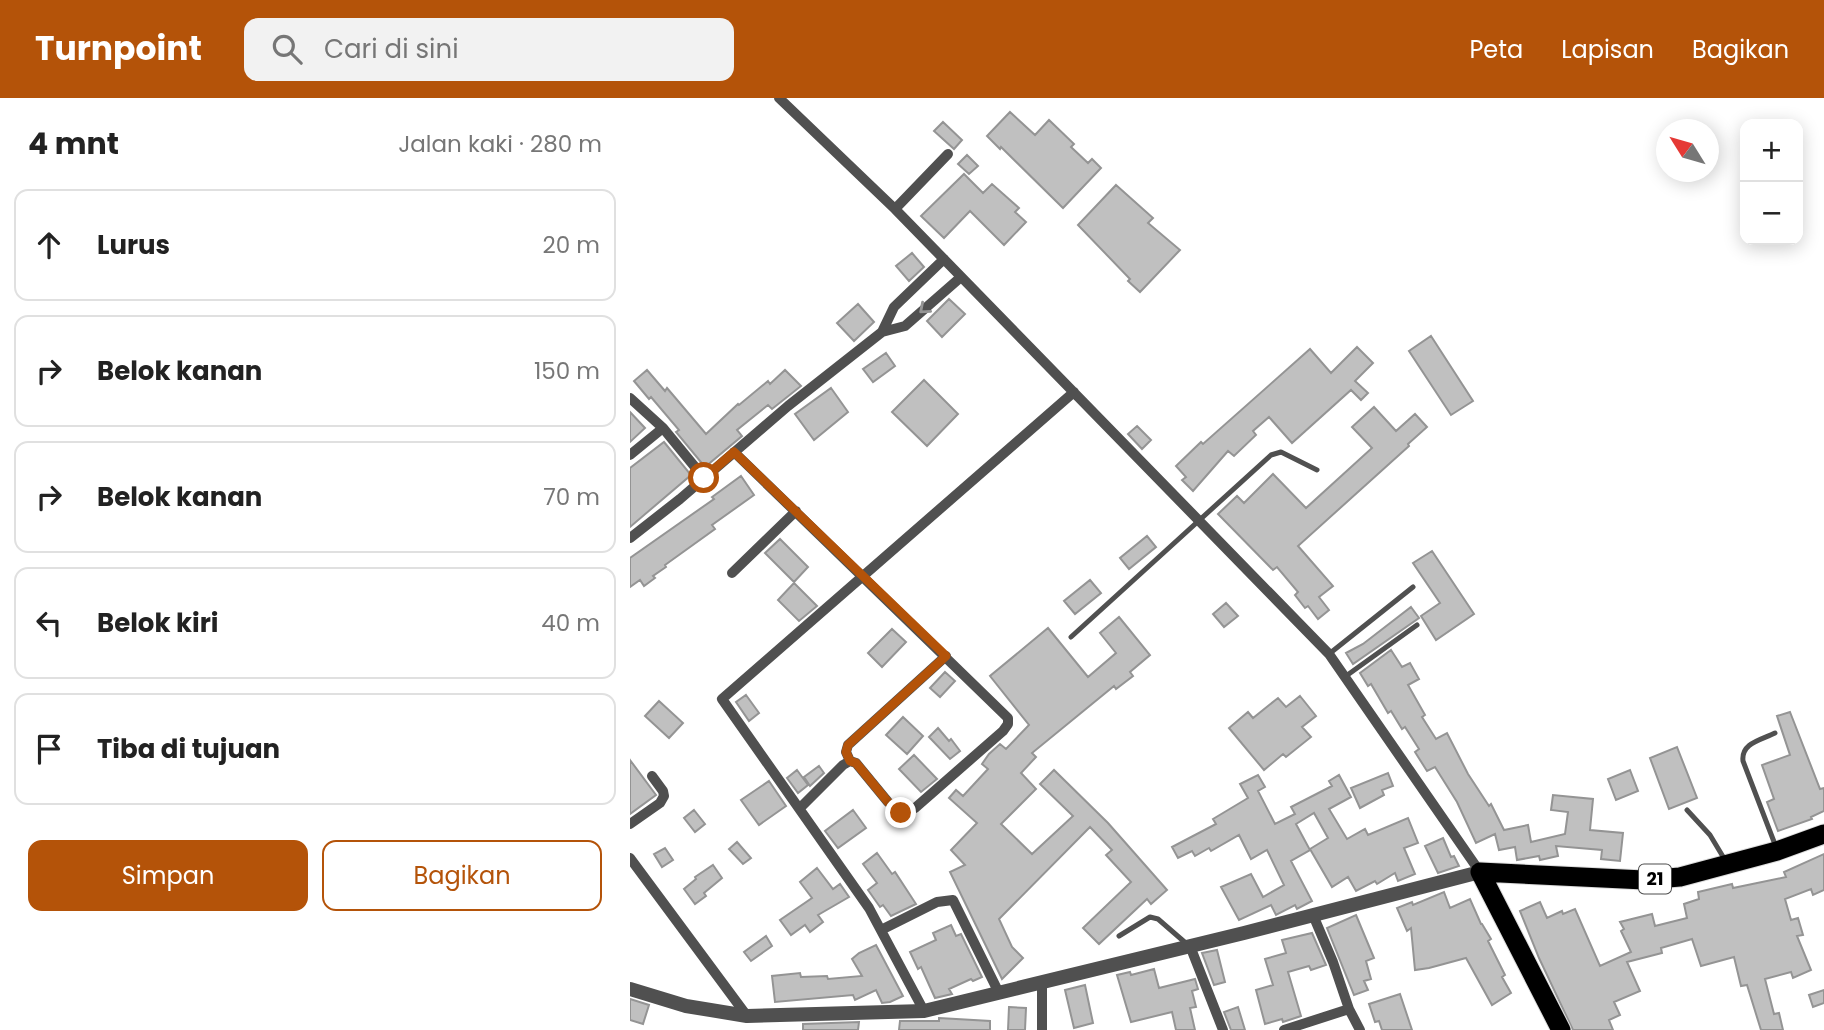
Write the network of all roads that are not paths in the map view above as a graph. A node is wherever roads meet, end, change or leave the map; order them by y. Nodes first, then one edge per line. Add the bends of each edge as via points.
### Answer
1 (779, 98) edge
2 (948, 154) dead end
3 (895, 209) junction
4 (944, 259) junction
5 (961, 277) junction
6 (882, 332) junction
7 (1074, 392) junction
8 (630, 398) edge
9 (663, 428) junction
10 (734, 452) junction
11 (630, 455) edge
12 (1317, 470) dead end
13 (704, 478) junction
14 (796, 511) junction
15 (1199, 520) junction
16 (630, 538) edge
17 (732, 573) dead end
18 (863, 576) junction
19 (1413, 587) dead end
20 (1418, 625) dead end
21 (1072, 637) dead end
22 (1329, 654) junction
23 (946, 656) junction
24 (1346, 676) junction
25 (1775, 733) dead end
26 (850, 761) junction
27 (652, 776) dead end
28 (800, 808) junction
29 (1687, 810) dead end
30 (630, 824) edge
31 (1824, 834) edge
32 (1777, 851) junction
33 (630, 858) edge
34 (1726, 863) junction
35 (1480, 872) junction
36 (1313, 915) junction
37 (881, 930) junction
38 (1119, 936) dead end
39 (1189, 946) junction
40 (1042, 982) junction
41 (630, 989) edge
42 (999, 993) junction
43 (1349, 1009) junction
44 (924, 1011) junction
45 (747, 1016) junction
46 (1042, 1030) edge
47 (1223, 1030) edge
48 (1284, 1030) edge
49 (1360, 1030) edge
50 (1560, 1030) edge

1 - 3 street
2 - 3 street
3 - 4 street
4 - 5 street
4 - 6 street via 894,307
5 -> 6 street via 905,326
5 - 7 street
6 - 10 street
7 - 15 street
7 - 18 street
8 - 9 street
9 - 11 street
9 - 13 street
10 - 13 street
10 - 14 street
12 - 15 lane via 1276,453
13 - 16 street
14 - 17 street
14 - 18 street
15 - 21 lane
15 - 22 street
18 - 23 street
18 - 28 street via 722,699
19 - 22 lane
20 - 24 lane
22 - 24 street
23 - 26 street via 848,745
23 - 26 street via 1004,713 1008,724 1003,730 909,812 896,811
24 - 35 street
25 - 32 lane via 1746,746 1742,753
26 - 28 street
27 - 30 street via 664,796
28 - 37 street
29 - 34 lane via 1710,835
31 - 32 highway, 21
32 - 34 highway, 21
33 - 45 street
34 - 35 highway, 21 via 1680,877 1644,880
35 - 36 street
35 - 50 highway
36 - 39 street
36 - 43 street
37 - 42 street via 937,902 953,900
37 - 44 street
38 - 39 lane via 1150,917
39 - 40 street
39 - 47 street
40 - 42 street
40 - 46 street
41 - 45 street via 685,1006
42 - 44 street
43 - 48 street
43 - 49 street
44 - 45 street

